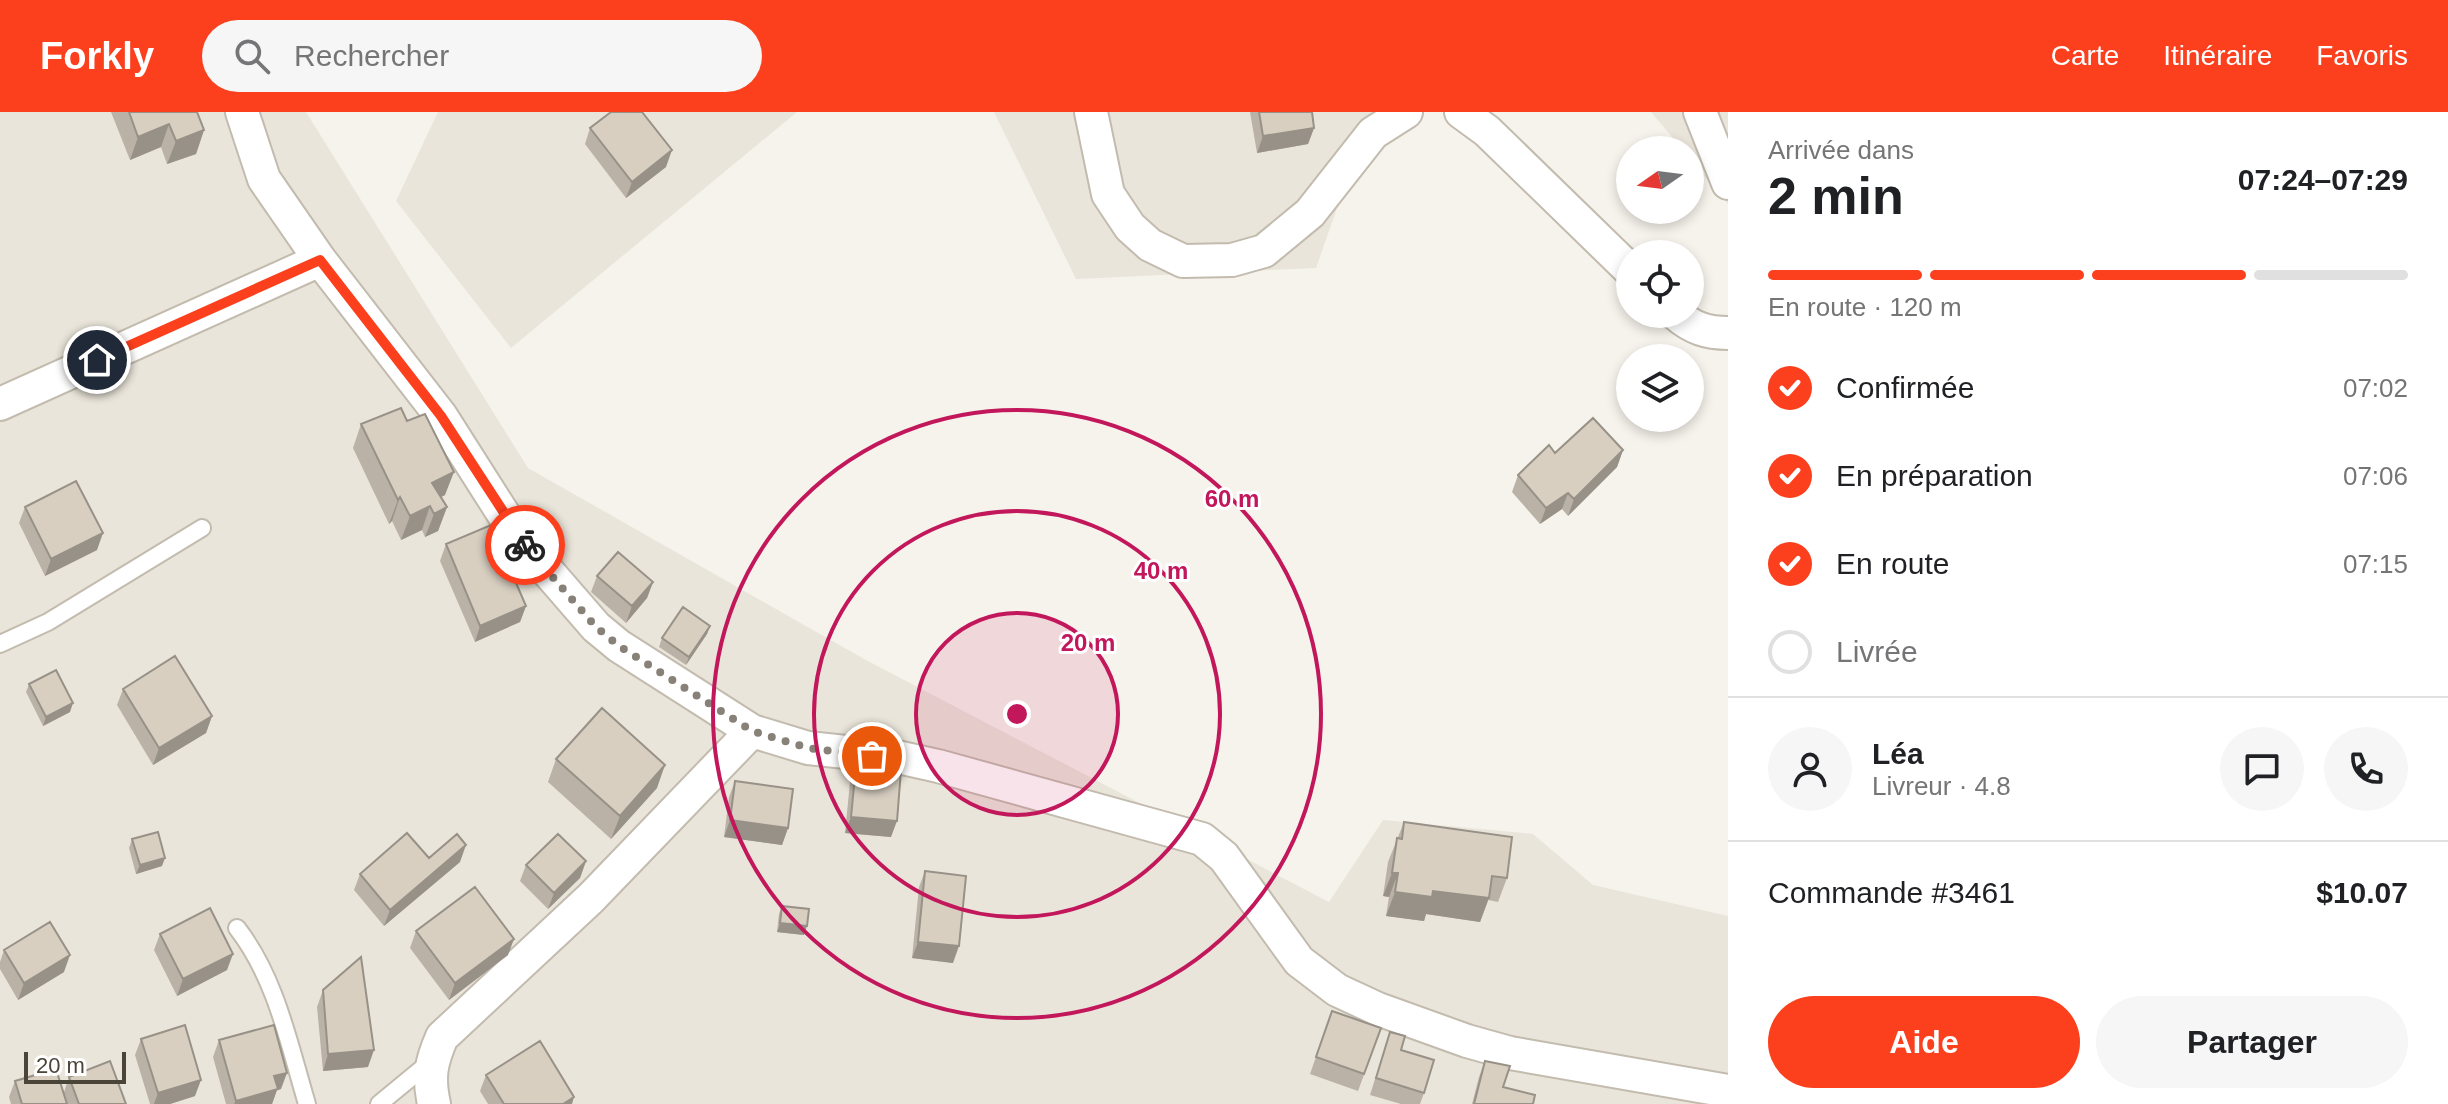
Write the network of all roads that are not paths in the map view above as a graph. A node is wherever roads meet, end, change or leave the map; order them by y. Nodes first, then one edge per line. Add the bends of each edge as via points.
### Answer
1 (242, 112) edge
2 (1091, 112) edge
3 (1406, 112) edge
4 (1461, 112) edge
5 (1700, 112) edge
6 (1728, 183) edge
7 (1616, 256) edge
8 (320, 260) junction
9 (1698, 328) edge
10 (1728, 333) edge
11 (0, 404) edge
12 (202, 528) dead end
13 (0, 644) edge
14 (752, 731) junction
15 (237, 928) dead end
16 (431, 1061) junction
17 (1728, 1091) edge
18 (307, 1104) edge
19 (379, 1104) edge
20 (434, 1104) edge

1 - 8 street via 264,179
2 - 3 street via 1108,194 1150,245 1183,261 1232,260 1264,251 1310,213 1373,133
4 - 7 street
5 - 6 street
8 - 11 street
8 - 14 street via 441,416 518,537 596,627
9 - 10 street
12 - 13 lane via 48,622
14 - 16 street via 591,898 442,1037
14 - 17 street via 808,748 938,766 1202,839 1224,857 1299,961 1337,990 1510,1053
15 - 18 lane via 266,975
16 - 19 lane
16 - 20 street

